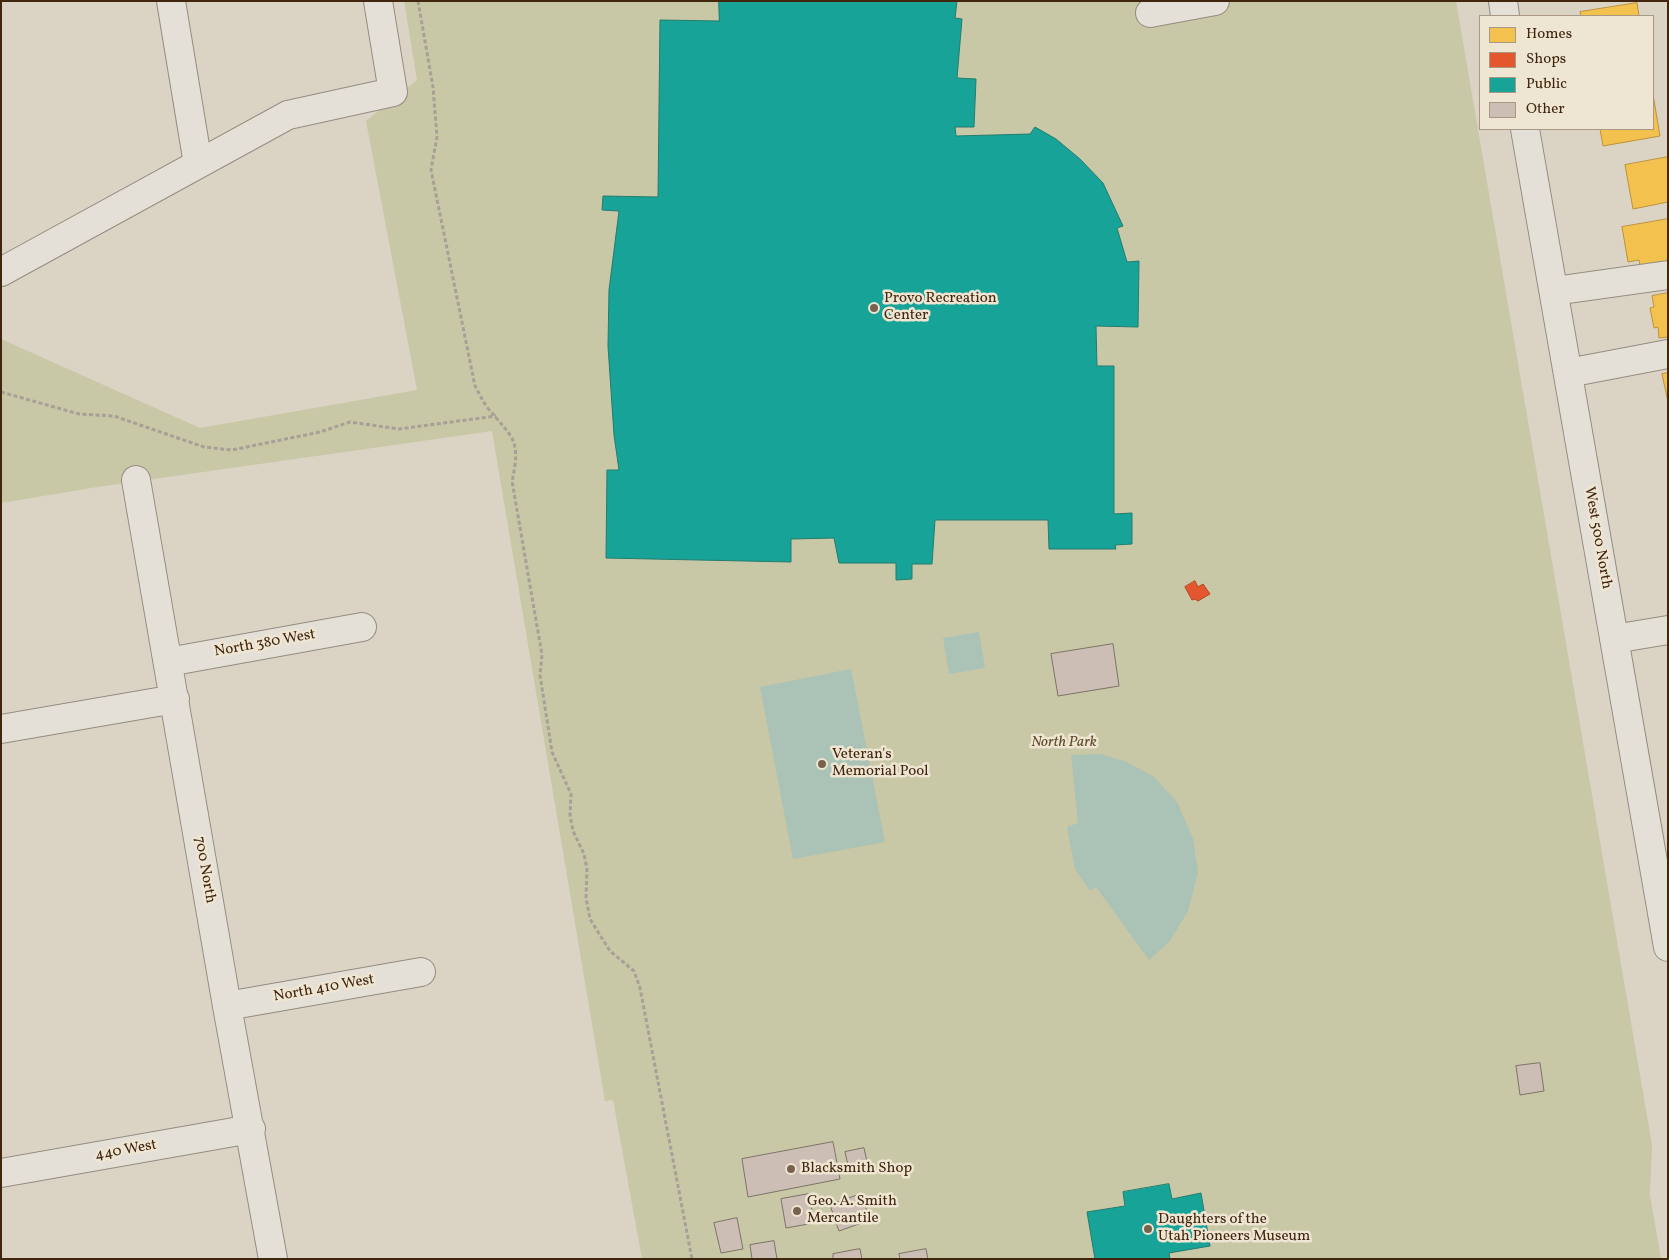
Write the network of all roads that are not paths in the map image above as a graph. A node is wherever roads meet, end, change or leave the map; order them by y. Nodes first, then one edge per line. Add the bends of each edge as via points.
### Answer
1 (171, 1) edge
2 (378, 1) edge
3 (1215, 1) edge
4 (1503, 1) edge
5 (1150, 13) dead end
6 (1506, 15) edge
7 (1525, 130) edge
8 (198, 164) junction
9 (1, 272) edge
10 (1668, 275) edge
11 (1554, 291) junction
12 (1668, 354) edge
13 (1568, 373) junction
14 (136, 480) dead end
15 (362, 626) dead end
16 (1668, 630) edge
17 (1614, 639) junction
18 (168, 662) junction
19 (175, 700) junction
20 (1, 729) edge
21 (1667, 936) edge
22 (422, 972) dead end
23 (226, 1006) junction
24 (250, 1129) junction
25 (1, 1173) edge
26 (273, 1259) edge

1 - 8 street
2 - 8 street via 394,92 288,115
3 - 5 street
4 - 6 street
7 - 11 street, West 500 North
8 - 9 street
10 - 11 street
11 - 13 street, West 500 North
12 - 13 street
13 - 17 street, West 500 North
14 - 18 street, 700 North
15 - 18 street, North 380 West
16 - 17 street
17 - 21 street, West 500 North
18 - 19 street, 700 North
19 - 20 street
19 - 23 street, 700 North
22 - 23 street, North 410 West
23 - 24 street, 700 North
24 - 25 street, 440 West
24 - 26 street, 700 North

